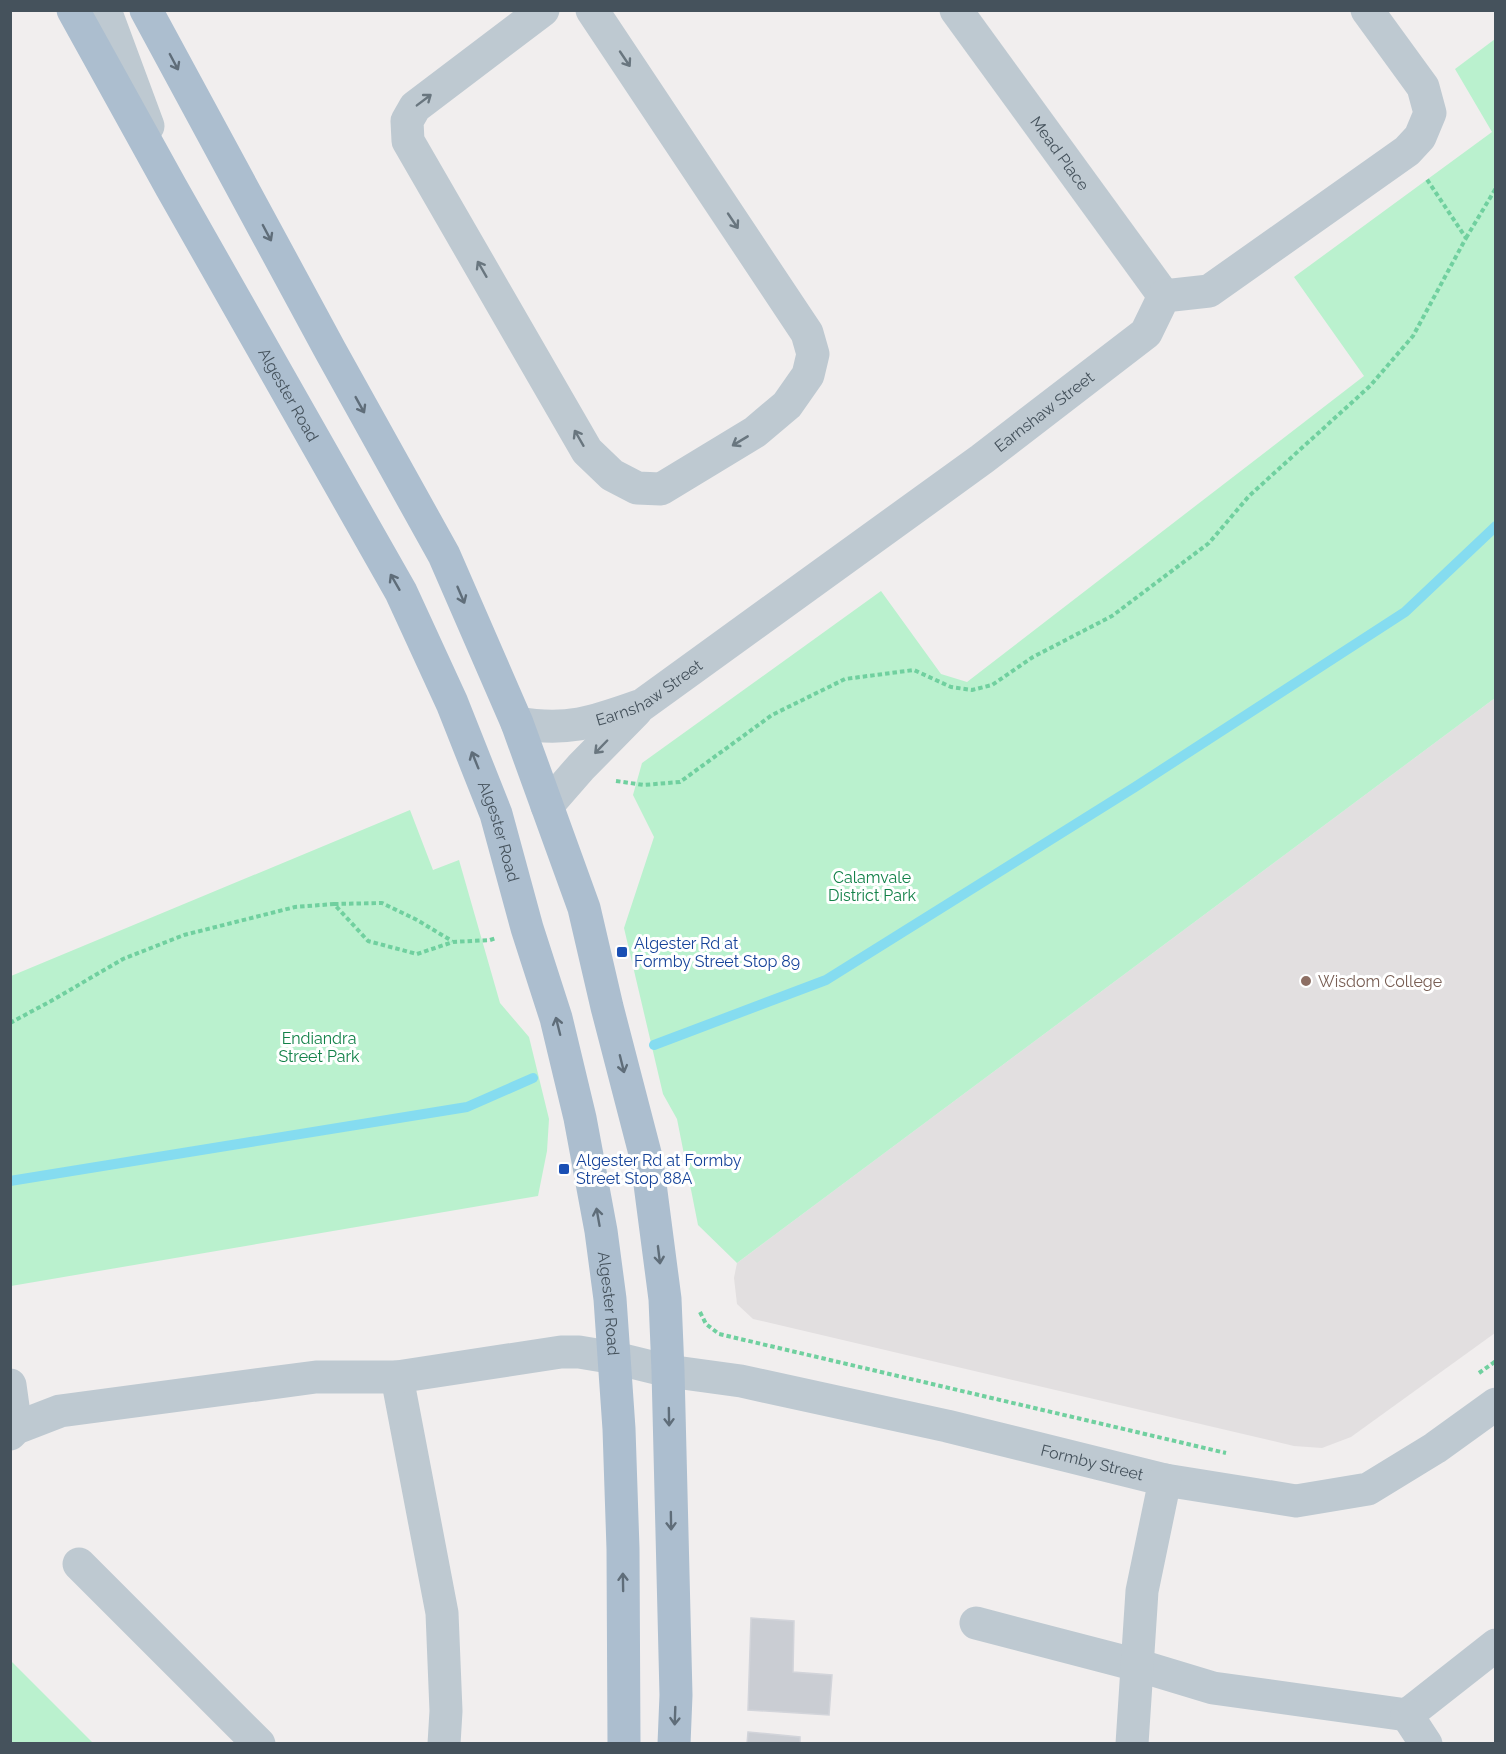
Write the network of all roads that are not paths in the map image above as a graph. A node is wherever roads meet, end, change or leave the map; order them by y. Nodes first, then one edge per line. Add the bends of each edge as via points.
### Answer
1 (73, 10) edge
2 (105, 10) edge
3 (146, 10) edge
4 (543, 10) edge
5 (592, 10) edge
6 (956, 10) edge
7 (1367, 10) edge
8 (171, 187) junction
9 (1164, 296) junction
10 (642, 705) junction
11 (517, 723) junction
12 (547, 806) junction
13 (615, 1358) junction
14 (668, 1371) junction
15 (397, 1377) junction
16 (10, 1385) edge
17 (1496, 1404) edge
18 (13, 1431) edge
19 (1165, 1480) junction
20 (79, 1564) dead end
21 (976, 1623) dead end
22 (1496, 1645) edge
23 (1137, 1665) junction
24 (1407, 1715) junction
25 (259, 1743) edge
26 (444, 1743) edge
27 (624, 1743) edge
28 (674, 1743) edge
29 (1132, 1743) edge
30 (1426, 1743) edge

1 - 8 main road, Algester Road
2 - 8 street
3 -> 11 main road via 444,555
5 -> 4 street via 807,333 813,354 808,375 787,405 755,432 661,489 637,488 612,475 587,451 408,141 407,122 415,107
6 - 9 street, Mead Place
7 - 9 street via 1423,87 1430,113 1420,137 1407,152 1209,291
13 -> 8 main road, Algester Road via 602,1242 580,1118 556,1018 496,814 452,703 401,592
9 - 10 street, Earnshaw Street via 1146,333 982,459
10 - 11 street, Earnshaw Street via 567,727
10 -> 12 street
11 - 12 main road
12 -> 14 main road via 584,908 646,1161 664,1299
13 - 14 street, Formby Street
13 - 15 street, Formby Street via 561,1352
27 -> 13 main road, Algester Road via 623,1549
14 - 19 street, Formby Street via 741,1381 947,1426
14 -> 28 main road
15 - 18 street, Formby Street via 316,1377 60,1411
15 - 26 street via 442,1613
16 - 18 street
17 - 19 street, Formby Street via 1368,1489 1296,1501
19 - 23 street via 1142,1591
20 - 25 street
21 - 23 street
22 - 24 street
23 - 24 street via 1213,1688
23 - 29 street
24 - 30 street

